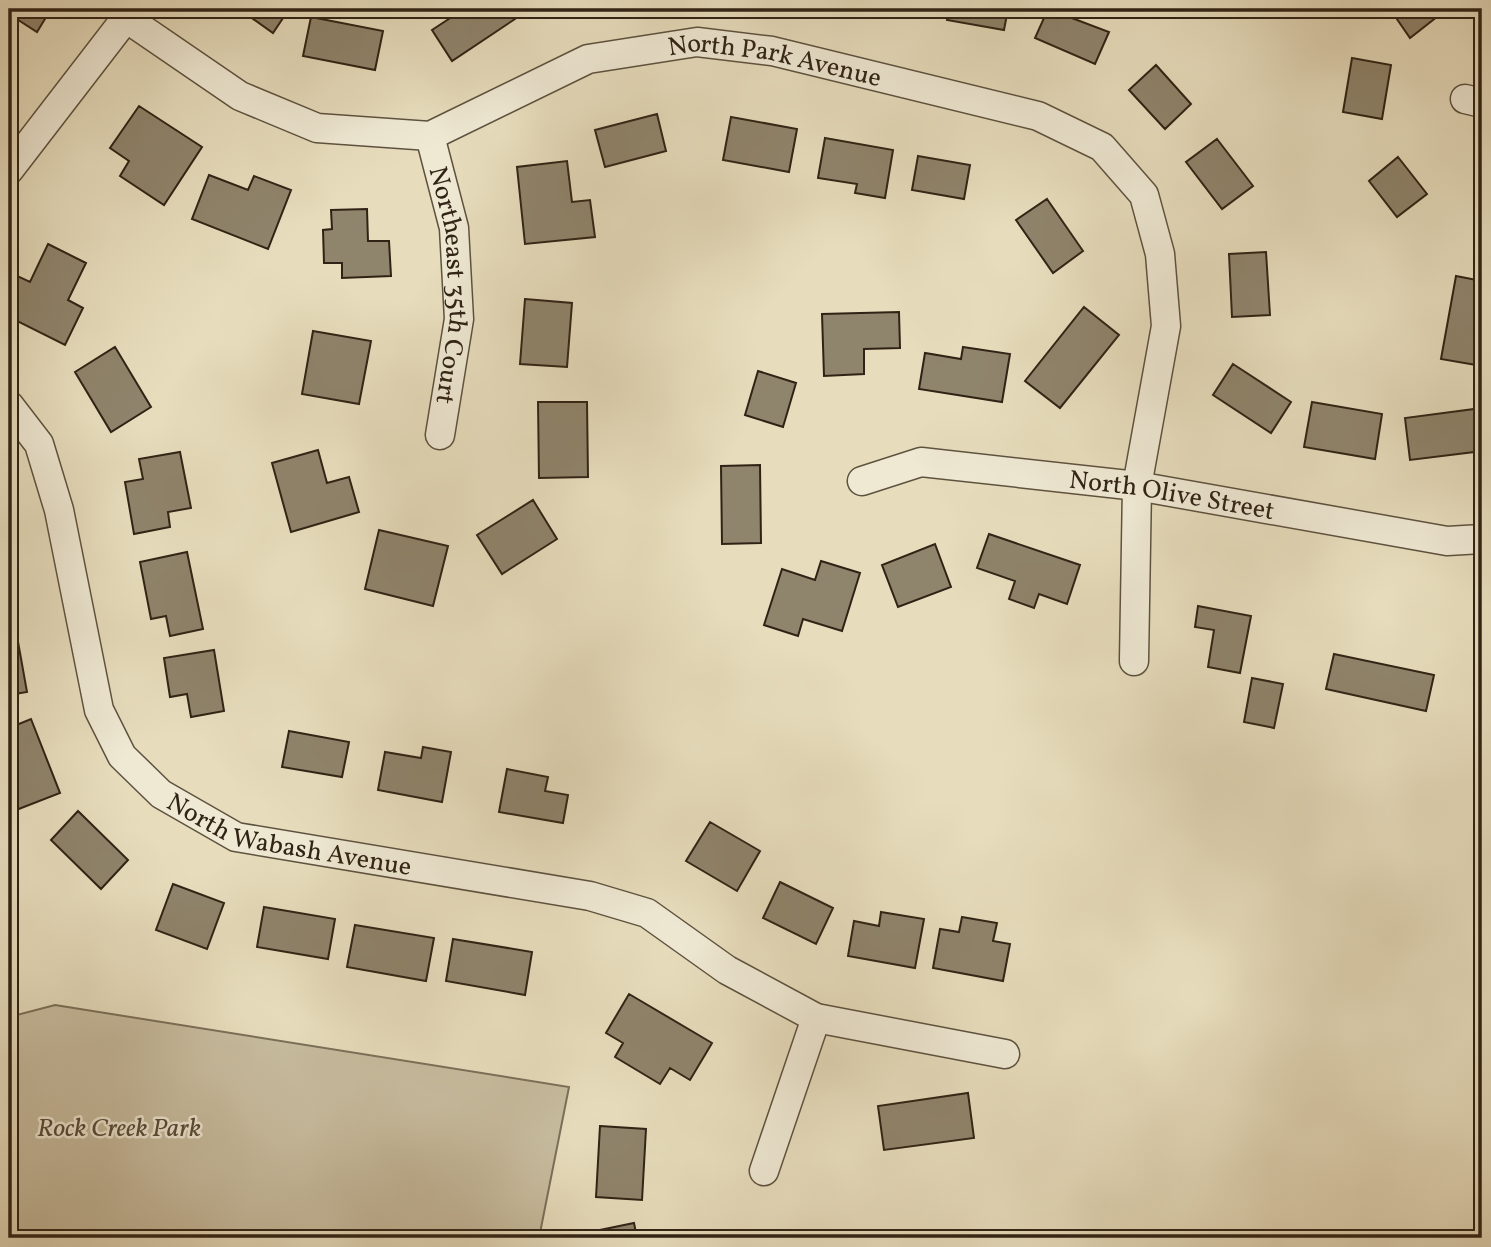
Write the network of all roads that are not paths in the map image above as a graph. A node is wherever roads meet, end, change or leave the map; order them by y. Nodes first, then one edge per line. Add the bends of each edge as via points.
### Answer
1 (129, 13) edge
2 (430, 136) junction
3 (9, 170) edge
4 (9, 405) edge
5 (440, 435) dead end
6 (862, 481) dead end
7 (1137, 486) junction
8 (1482, 539) edge
9 (1134, 661) dead end
10 (816, 1018) junction
11 (1005, 1054) dead end
12 (764, 1171) dead end

1 - 2 street via 240,96 317,128
1 - 3 street
2 - 5 street, Northeast 35th Court via 454,228 459,319
2 - 7 street, North Park Avenue via 587,59 697,42 772,51 1038,116 1102,147 1144,195 1160,254 1166,326
4 - 10 street, North Wabash Avenue via 39,444 55,497 99,709 122,756 161,794 236,836 590,896 646,914 727,970
6 - 7 street, North Olive Street via 921,462
7 - 8 street, North Olive Street via 1447,541
7 - 9 street, North Park Avenue
10 - 11 street, North Wabash Avenue
10 - 12 street

